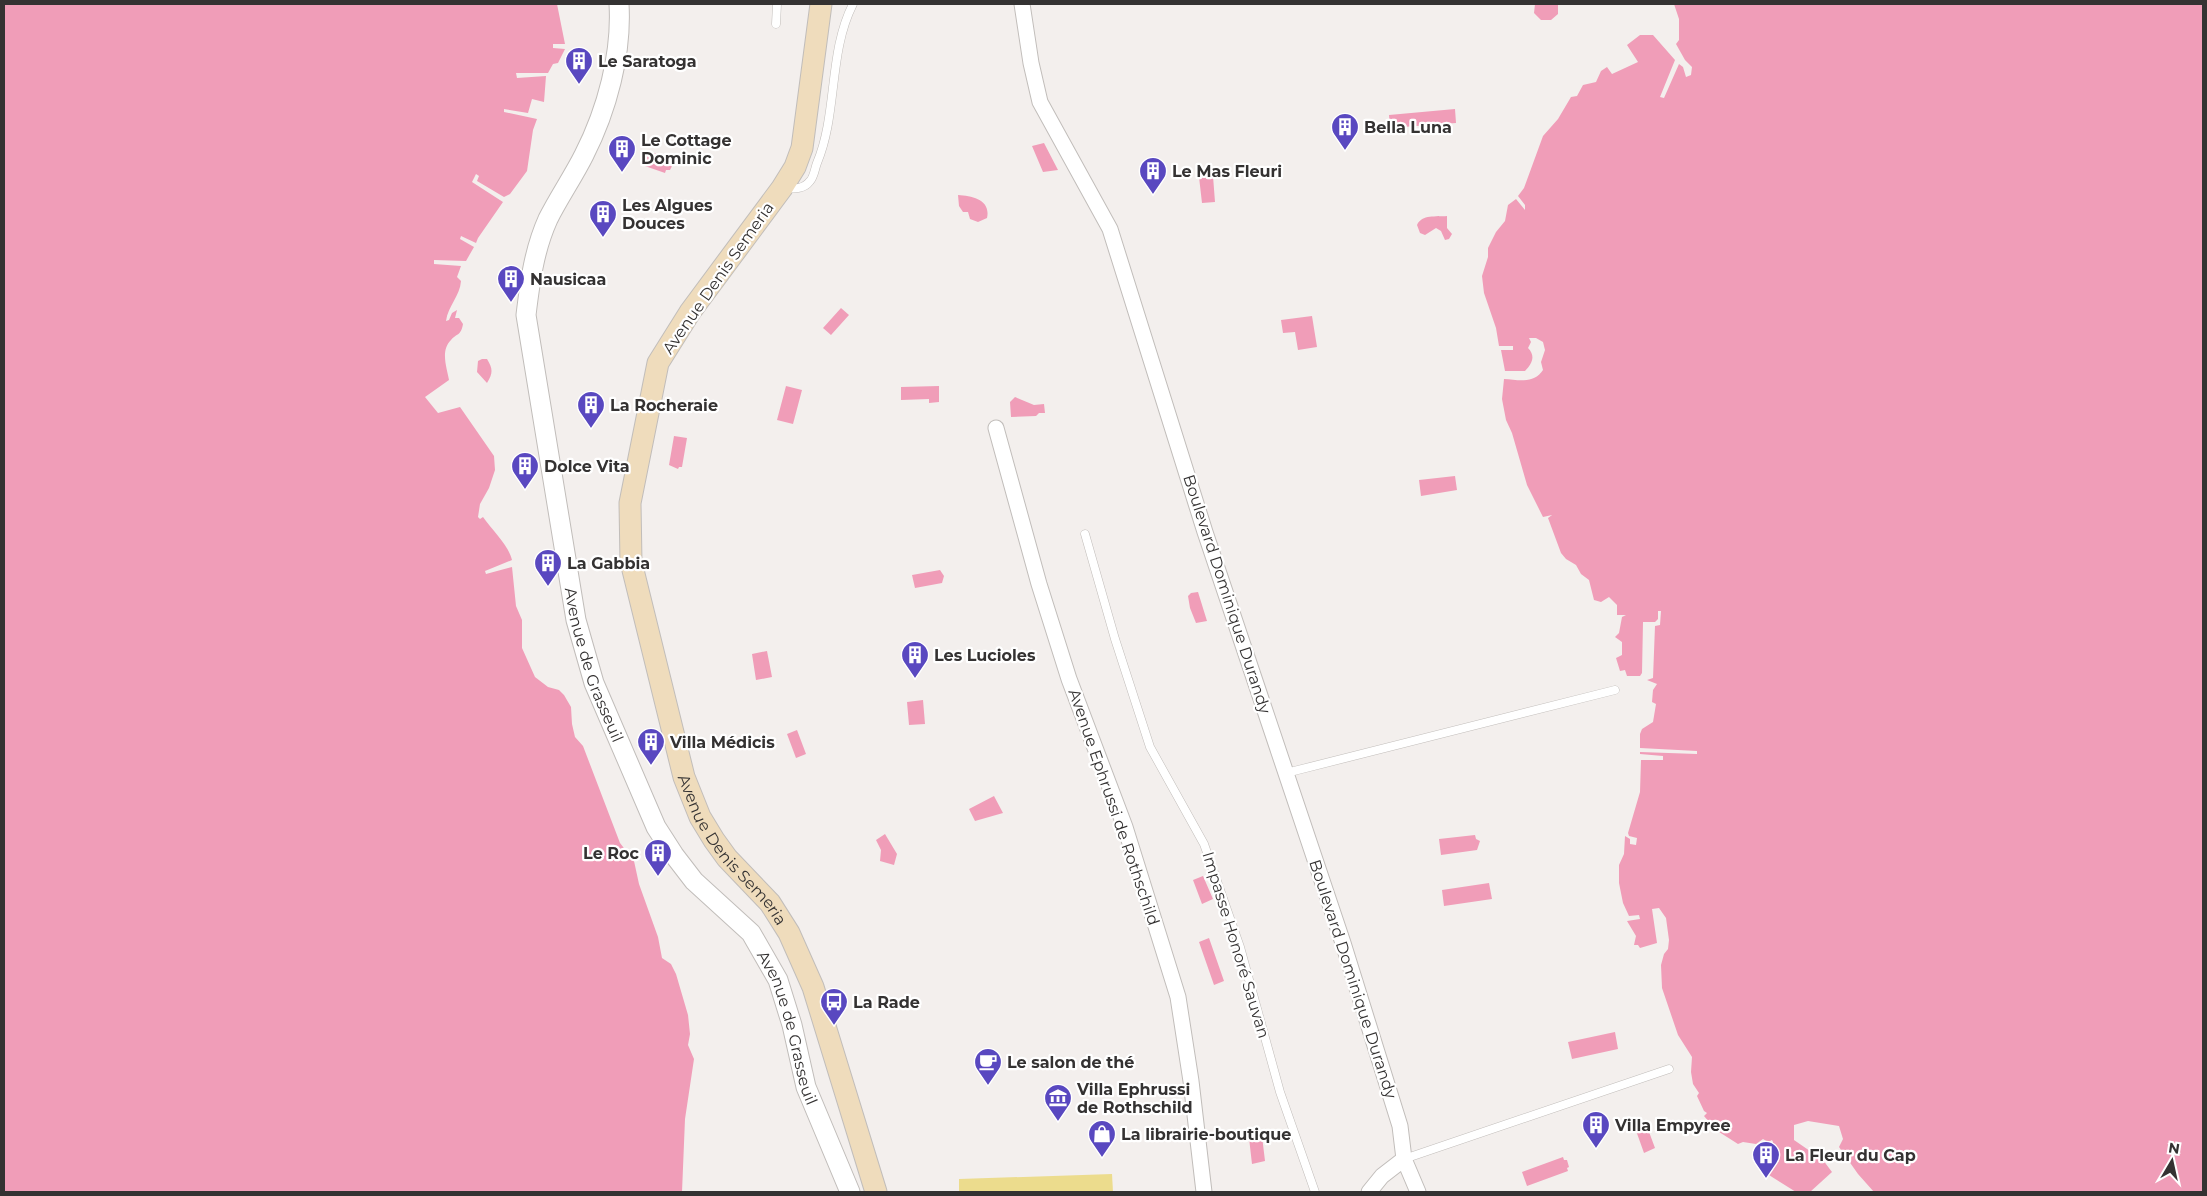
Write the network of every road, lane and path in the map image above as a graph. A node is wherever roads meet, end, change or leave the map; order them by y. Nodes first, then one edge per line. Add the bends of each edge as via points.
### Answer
1 (619, 4) edge
2 (777, 4) edge
3 (821, 4) edge
4 (853, 4) edge
5 (1022, 4) edge
6 (776, 24) dead end
7 (782, 188) junction
8 (996, 428) dead end
9 (1085, 534) dead end
10 (1615, 690) dead end
11 (1286, 773) junction
12 (1669, 1069) dead end
13 (1404, 1160) junction
14 (850, 1192) edge
15 (876, 1192) edge
16 (1204, 1192) edge
17 (1315, 1192) edge
18 (1369, 1192) edge
19 (1418, 1192) edge

1 - 14 street, Avenue de Grasseuil via 619,41 607,96 585,153 548,219 531,268 526,315 576,620 594,683 656,827 694,881 750,933 778,980 806,1087
2 - 6 lane
3 - 7 main road, Avenue Denis Semeria via 802,148 796,167
4 - 7 lane via 843,23 820,158 810,181 799,189
5 - 11 street, Boulevard Dominique Durandy via 1040,102 1110,229 1205,532
7 - 15 main road, Avenue Denis Semeria via 690,312 658,363 630,503 631,562 687,785 714,840 770,903 789,933 813,987
8 - 16 street, Avenue Ephrussi de Rothschild via 1069,679 1124,827 1178,997
9 - 17 lane, Impasse Honoré Sauvan via 1150,747 1204,844 1240,947 1280,1092
10 - 11 lane
11 - 13 street, Boulevard Dominique Durandy via 1400,1126
12 - 13 lane
13 - 18 street via 1382,1176
13 - 19 street, Boulevard Dominique Durandy

